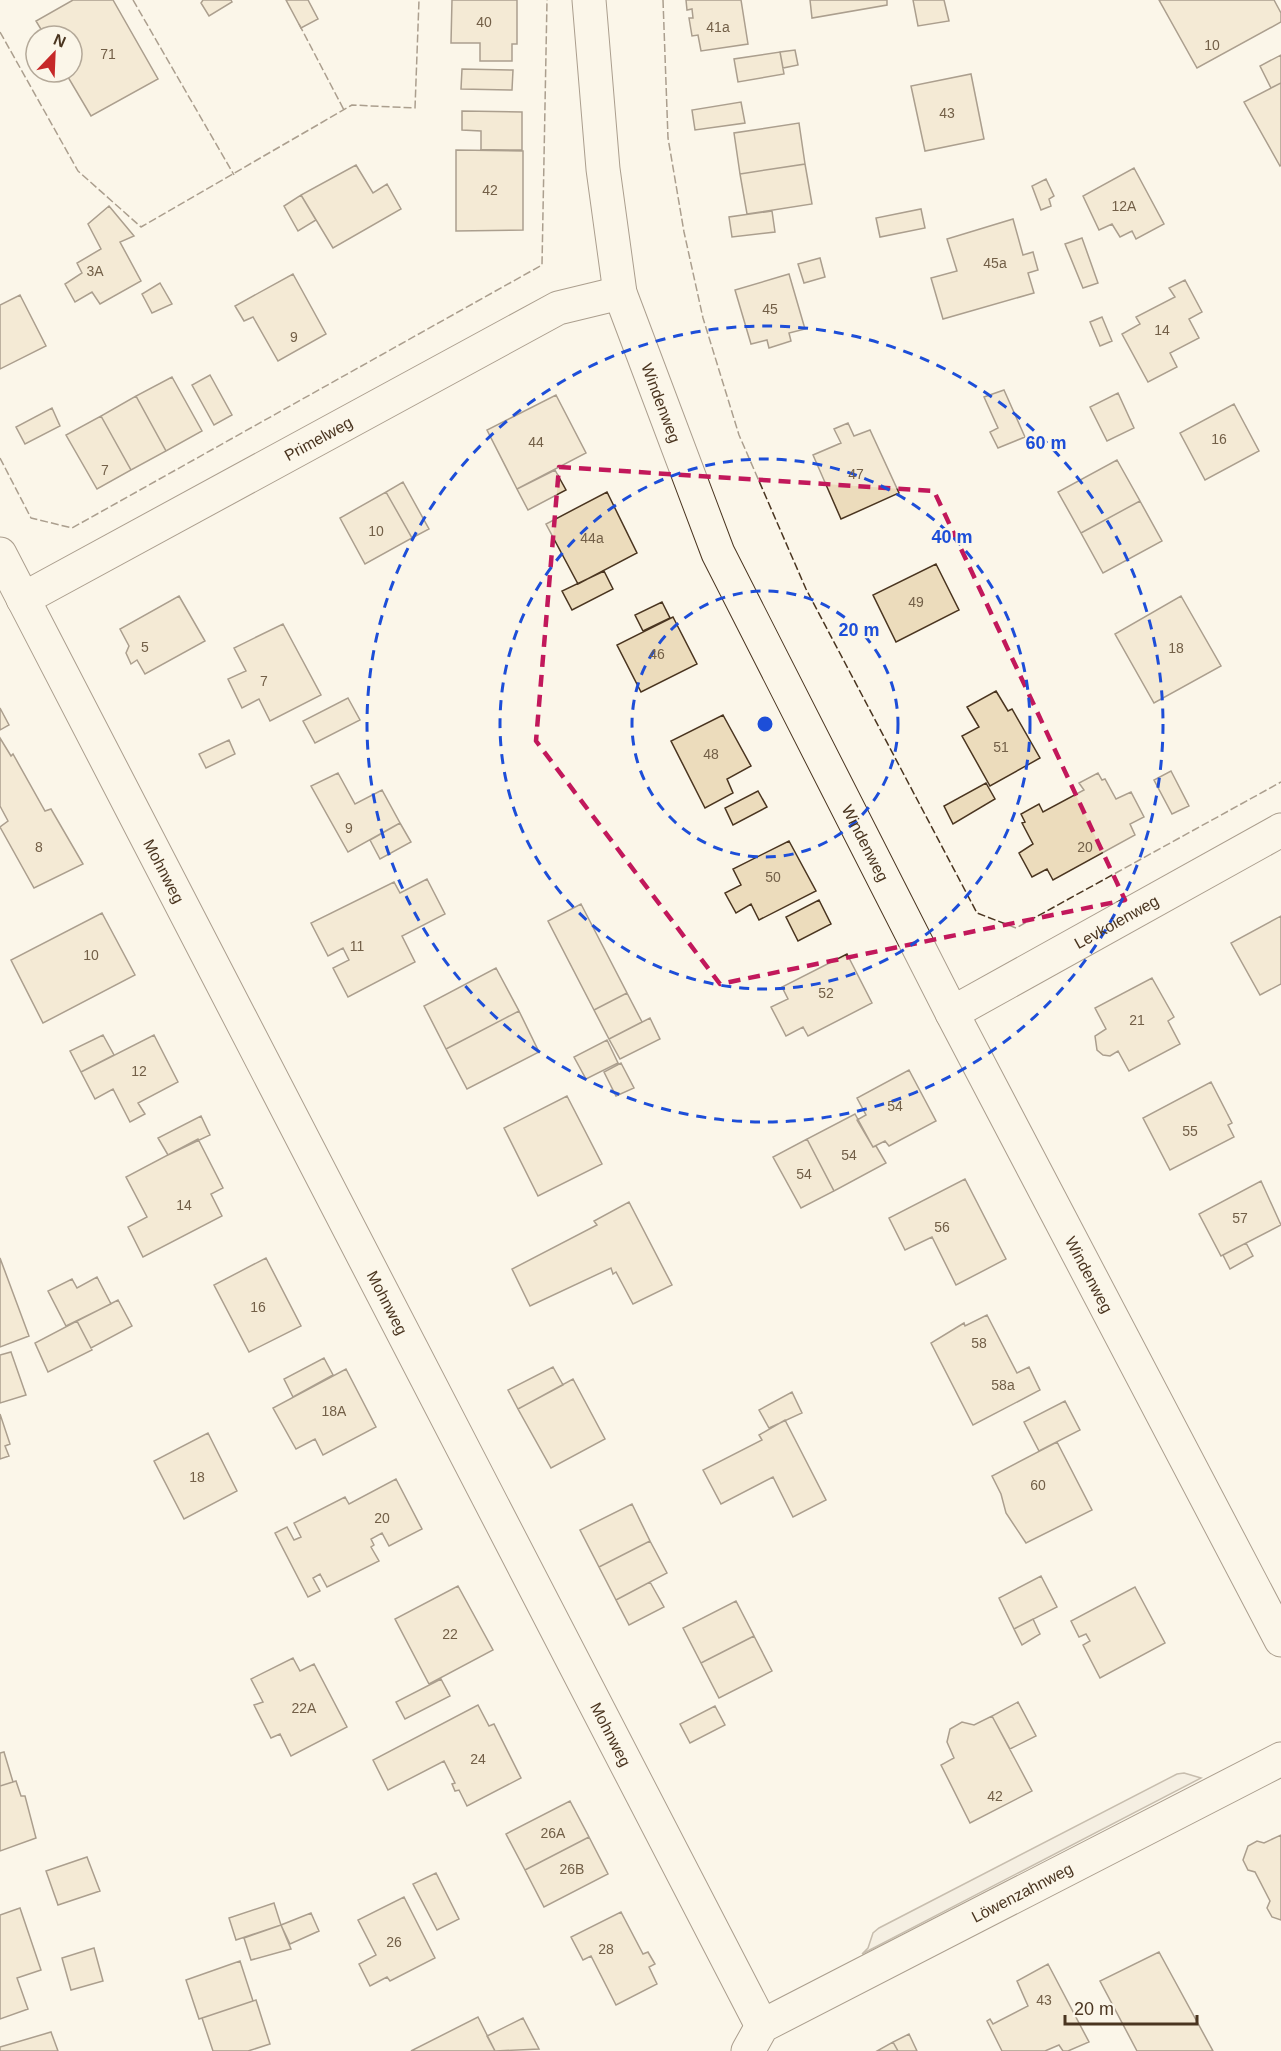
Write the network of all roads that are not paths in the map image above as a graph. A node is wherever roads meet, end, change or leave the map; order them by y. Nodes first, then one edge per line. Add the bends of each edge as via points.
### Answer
1 (589, 0) edge
2 (620, 293) junction
3 (0, 554) edge
4 (23, 598) junction
5 (1281, 830) edge
6 (952, 1013) junction
7 (1281, 1640) edge
8 (1281, 1759) edge
9 (755, 2038) edge

1 - 2 street, Windenweg via 603,169
2 - 4 street, Primelweg via 558,308
2 - 6 street, Windenweg via 718,553
3 - 4 street, Mohnweg
4 - 9 street, Mohnweg
5 - 6 street, Levkoienweg
6 - 7 street, Windenweg
8 - 9 street, Löwenzahnweg

